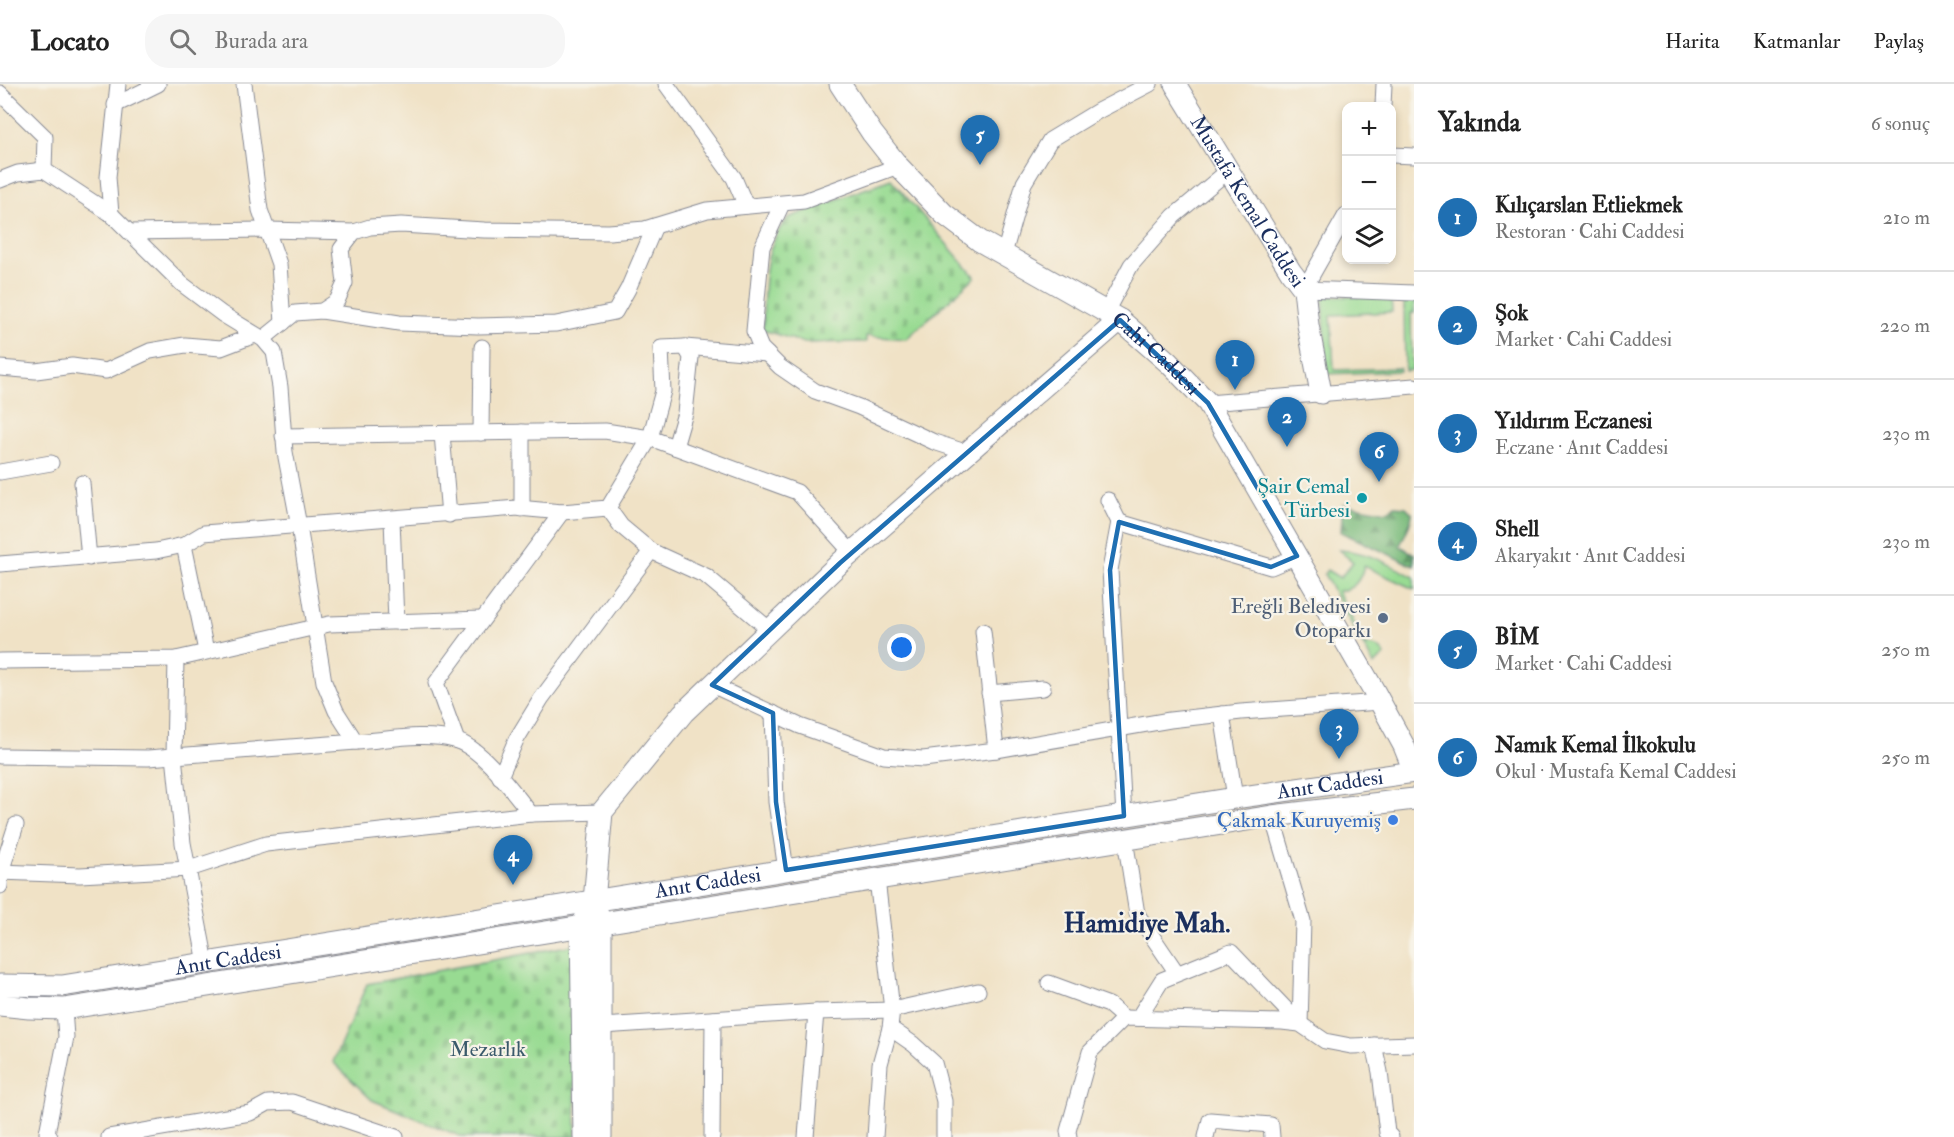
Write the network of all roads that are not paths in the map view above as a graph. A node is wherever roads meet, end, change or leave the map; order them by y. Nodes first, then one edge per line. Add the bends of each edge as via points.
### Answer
1 (118, 84) edge
2 (158, 84) edge
3 (244, 84) edge
4 (666, 84) edge
5 (840, 84) edge
6 (1150, 84) edge
7 (1175, 84) edge
8 (1384, 84) edge
9 (0, 93) edge
10 (1383, 102) edge
11 (115, 105) junction
12 (1396, 155) edge
13 (1414, 156) edge
14 (898, 166) junction
15 (44, 170) junction
16 (1229, 170) junction
17 (0, 180) edge
18 (782, 204) junction
19 (746, 206) junction
20 (111, 214) junction
21 (1342, 223) edge
22 (655, 226) junction
23 (267, 230) junction
24 (130, 232) junction
25 (354, 232) junction
26 (1004, 254) junction
27 (1304, 289) junction
28 (1414, 293) edge
29 (322, 311) junction
30 (1113, 316) junction
31 (283, 323) junction
32 (259, 337) junction
33 (482, 347) dead end
34 (685, 347) junction
35 (766, 354) junction
36 (0, 368) edge
37 (1414, 386) edge
38 (1321, 393) junction
39 (1208, 404) junction
40 (522, 432) junction
41 (481, 433) junction
42 (442, 434) junction
43 (283, 436) junction
44 (650, 438) junction
45 (675, 447) junction
46 (968, 453) junction
47 (51, 463) dead end
48 (0, 472) edge
49 (82, 483) dead end
50 (1108, 500) dead end
51 (608, 508) junction
52 (522, 509) junction
53 (562, 512) junction
54 (450, 514) junction
55 (392, 519) junction
56 (1119, 522) junction
57 (300, 526) junction
58 (184, 545) junction
59 (651, 551) junction
60 (852, 553) junction
61 (1297, 556) junction
62 (89, 558) junction
63 (0, 564) edge
64 (482, 619) junction
65 (396, 622) junction
66 (314, 627) junction
67 (770, 630) junction
68 (983, 631) dead end
69 (206, 651) junction
70 (176, 659) junction
71 (0, 662) edge
72 (712, 685) junction
73 (1043, 688) dead end
74 (989, 693) junction
75 (1380, 702) junction
76 (772, 713) junction
77 (1222, 714) junction
78 (1119, 730) junction
79 (457, 741) junction
80 (356, 742) junction
81 (996, 750) junction
82 (0, 756) edge
83 (174, 756) junction
84 (1414, 771) edge
85 (500, 777) junction
86 (1235, 798) junction
87 (1414, 799) edge
88 (602, 812) junction
89 (531, 814) junction
90 (1124, 816) junction
91 (1272, 816) junction
92 (16, 825) dead end
93 (1125, 839) junction
94 (189, 869) junction
95 (786, 870) junction
96 (0, 877) edge
97 (878, 879) junction
98 (594, 901) junction
99 (591, 926) junction
100 (206, 963) junction
101 (1177, 974) junction
102 (1049, 982) dead end
103 (0, 985) edge
104 (978, 991) dead end
105 (0, 1005) edge
106 (64, 1009) junction
107 (892, 1010) junction
108 (816, 1012) junction
109 (1131, 1018) junction
110 (713, 1020) junction
111 (1300, 1024) junction
112 (602, 1026) junction
113 (890, 1028) junction
114 (1414, 1044) edge
115 (1374, 1045) junction
116 (162, 1133) edge
117 (48, 1136) edge
118 (109, 1137) edge
119 (396, 1137) edge
120 (584, 1137) edge
121 (601, 1137) edge
122 (712, 1137) edge
123 (806, 1137) edge
124 (875, 1137) edge
125 (944, 1137) edge
126 (1069, 1137) edge
127 (1206, 1137) edge
128 (1272, 1137) edge
129 (1391, 1137) edge

1 - 11 street
2 - 11 street
3 - 23 street via 260,210
4 - 19 street via 735,178
5 - 14 main road, Cahi Caddesi via 866,126
6 - 26 street via 1050,140 1024,183
7 - 16 main road, Mustafa Kemal Caddesi
8 - 10 street
9 - 15 street via 45,136
11 - 20 street via 108,177
12 - 13 street
14 - 18 street via 804,201
14 - 26 main road, Cahi Caddesi via 944,214
15 - 17 street
15 - 20 street
16 - 27 main road, Mustafa Kemal Caddesi
16 - 30 street via 1174,216 1131,265
18 - 19 street
18 - 35 street via 762,247 757,293 754,331
19 - 22 street via 707,210
20 - 24 street
21 - 27 street
22 - 25 street via 609,232 401,225
22 - 29 street via 615,312 556,324 478,326 399,323
23 - 24 street
23 - 25 street
23 - 31 street via 279,264
24 - 32 street via 182,284
25 - 29 street via 341,249 345,283 337,301
26 - 30 main road, Cahi Caddesi
27 - 28 street
27 - 38 main road, Mustafa Kemal Caddesi
29 - 31 street via 295,313
30 - 39 main road, Cahi Caddesi via 1169,363
30 - 46 main road
31 - 32 street
32 - 36 street via 221,348 185,345 150,351 106,371 72,366 36,371
32 - 43 street via 274,352
33 - 41 street
34 - 35 street
34 - 44 street via 661,348 663,391
34 - 45 street via 692,357 690,384
35 - 46 street via 815,392
37 - 38 street
38 - 39 street
39 - 61 main road, Cahi Caddesi
40 - 41 street
40 - 44 street via 605,431
40 - 52 street
41 - 42 street
42 - 43 street
42 - 54 street
43 - 57 street
44 - 45 street
44 - 51 street
45 - 60 street via 796,492
46 - 60 main road
47 - 48 street
49 - 62 street
50 - 56 street
51 - 53 street
51 - 59 street via 621,526
52 - 53 street
52 - 54 street
53 - 64 street
54 - 55 street
55 - 57 street
55 - 65 street
56 - 61 street via 1270,567
56 - 78 street via 1110,570
57 - 58 street via 204,533
57 - 66 street
58 - 62 street
58 - 69 street
59 - 67 street via 706,576
59 - 85 street via 541,699 516,740
60 - 67 main road
61 - 75 main road, Cahi Caddesi
62 - 63 street
64 - 65 street
64 - 79 street via 436,683
65 - 66 street
66 - 69 street
66 - 80 street via 324,682 336,711
67 - 72 main road
68 - 74 street
69 - 70 street
70 - 71 street
70 - 83 street
72 - 76 street
72 - 88 main road via 683,712
73 - 74 street
74 - 81 street
75 - 77 street
75 - 84 main road, Cahi Caddesi
76 - 81 street via 884,756 922,759
76 - 95 street via 776,802
77 - 78 street
77 - 86 street
78 - 81 street
78 - 90 street
79 - 80 street via 430,737
79 - 85 street via 479,755
80 - 83 street
82 - 83 street
83 - 94 street
84 - 86 main road, Anıt Caddesi
85 - 89 street
86 - 90 main road, Anıt Caddesi
87 - 91 main road
88 - 89 street
88 - 98 main road
89 - 94 street via 266,844
90 - 95 main road, Anıt Caddesi
91 - 93 main road
91 - 111 street via 1303,921
92 - 96 street
93 - 97 main road
93 - 101 street via 1137,914
94 - 96 street
94 - 100 street
95 - 98 main road, Anıt Caddesi
97 - 99 main road
97 - 107 street
98 - 99 main road
98 - 100 main road, Anıt Caddesi
99 - 106 main road
99 - 112 main road
99 - 120 main road
100 - 103 main road, Anıt Caddesi via 62,986
101 - 109 street via 1162,980
101 - 111 street via 1231,952
102 - 109 street
104 - 107 street
105 - 106 main road
106 - 117 street via 66,1037
107 - 108 street
107 - 113 street
108 - 110 street
108 - 123 street
109 - 111 street
109 - 126 street via 1090,1052 1074,1102
110 - 112 street
110 - 122 street
111 - 115 street via 1325,1041
112 - 121 main road
113 - 124 street via 880,1064
113 - 125 street via 934,1063 944,1101
114 - 115 street
115 - 129 street via 1387,1133
116 - 118 street
116 - 119 street via 250,1113 281,1101
127 - 128 street via 1210,1120 1271,1125

